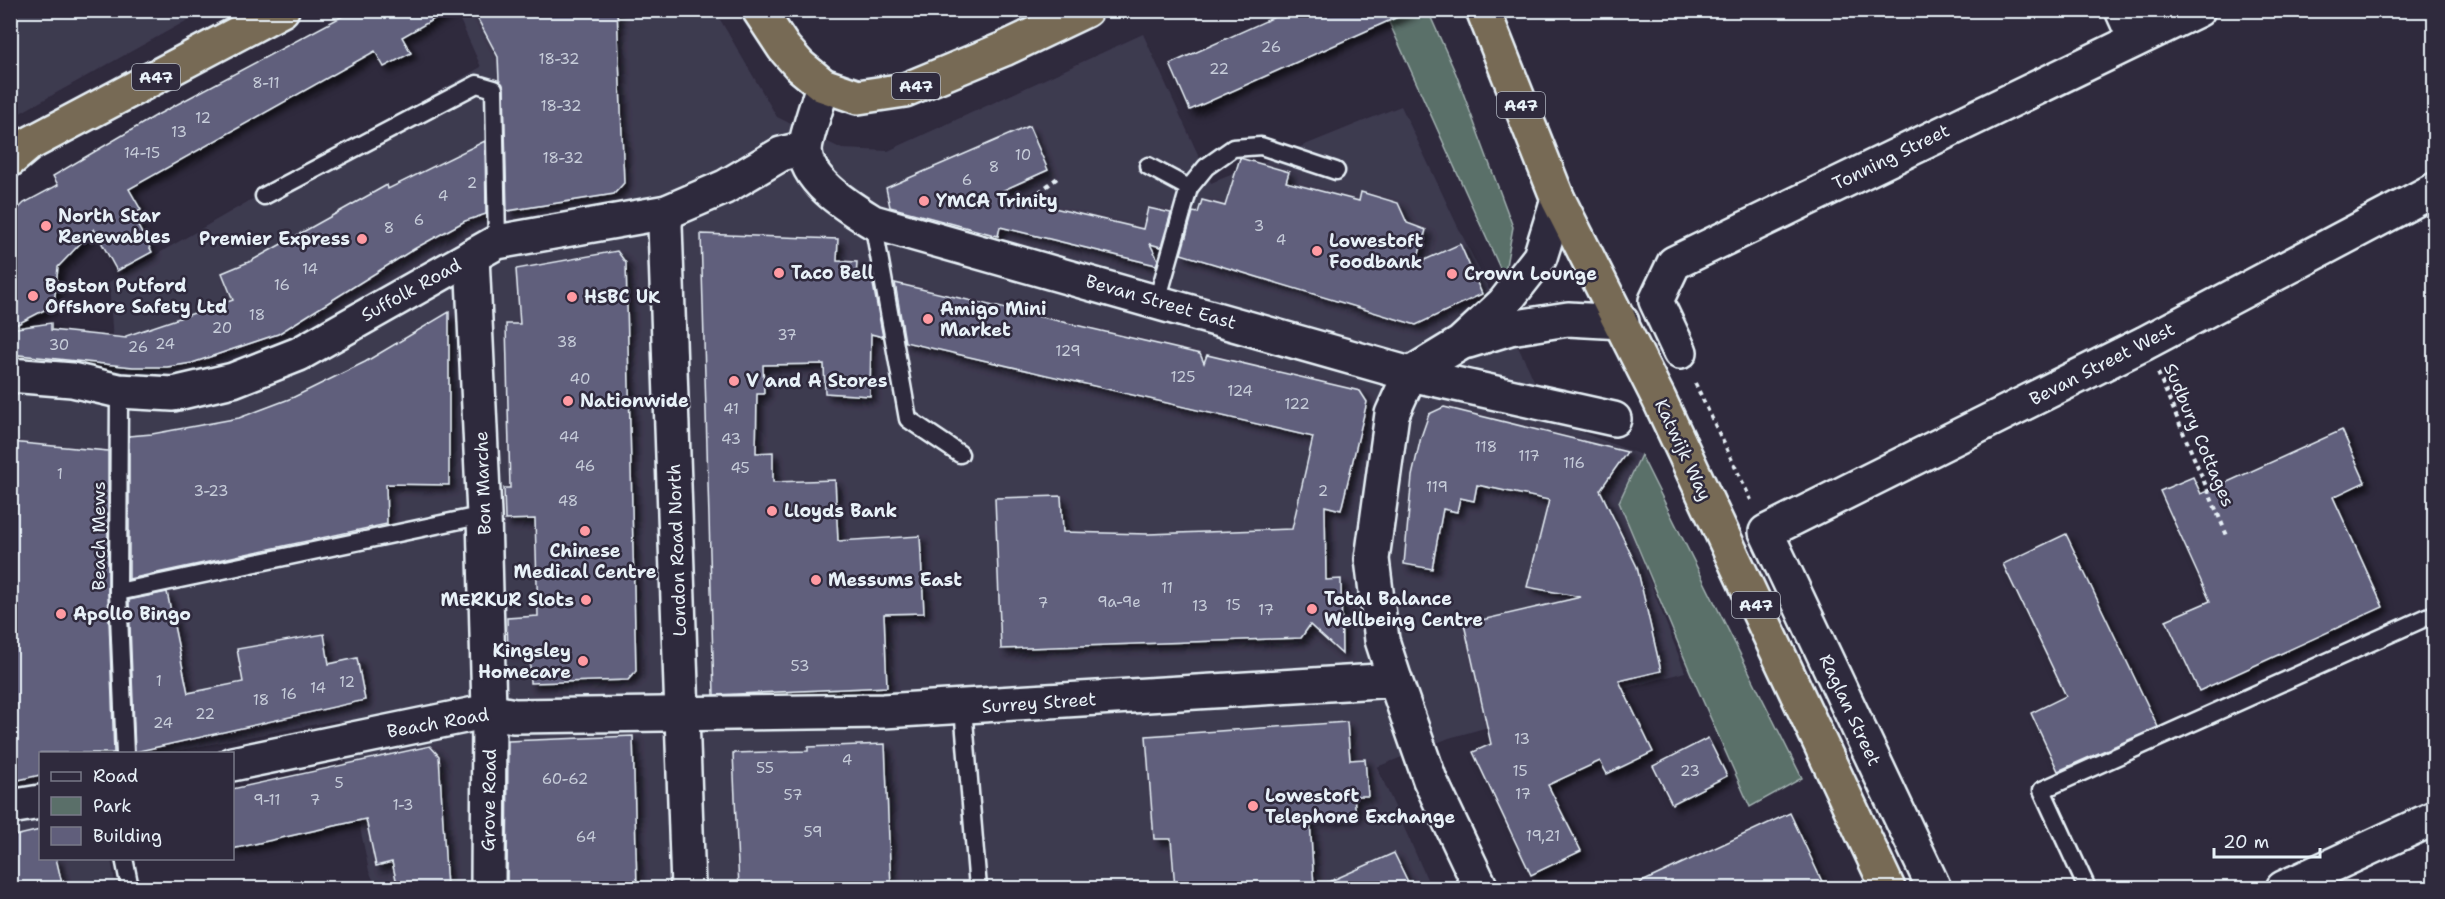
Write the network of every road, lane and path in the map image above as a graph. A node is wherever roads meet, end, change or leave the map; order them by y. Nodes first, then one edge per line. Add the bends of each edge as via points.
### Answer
1 (282, 10) edge
2 (759, 10) edge
3 (1086, 10) edge
4 (1483, 10) edge
5 (2198, 10) edge
6 (2128, 25) edge
7 (824, 85) junction
8 (806, 148) junction
9 (10, 160) edge
10 (1148, 166) dead end
11 (1336, 171) dead end
12 (1060, 176) dead end
13 (1189, 188) junction
14 (2434, 190) edge
15 (1039, 192) dead end
16 (264, 196) dead end
17 (1558, 199) junction
18 (667, 212) junction
19 (873, 222) junction
20 (493, 245) junction
21 (1157, 301) junction
22 (1622, 322) junction
23 (1461, 343) junction
24 (2145, 343) junction
25 (1680, 352) dead end
26 (1410, 374) junction
27 (10, 375) edge
28 (1695, 383) dead end
29 (118, 391) junction
30 (1614, 419) dead end
31 (960, 453) dead end
32 (484, 515) junction
33 (1766, 532) junction
34 (2228, 538) dead end
35 (118, 592) junction
36 (2434, 614) edge
37 (1395, 681) junction
38 (963, 708) junction
39 (489, 711) junction
40 (683, 713) junction
41 (125, 752) edge
42 (234, 764) edge
43 (39, 802) edge
44 (10, 807) edge
45 (2434, 818) edge
46 (124, 860) edge
47 (130, 888) edge
48 (488, 888) edge
49 (688, 888) edge
50 (978, 888) edge
51 (1481, 888) edge
52 (1888, 888) edge
53 (1934, 888) edge
54 (2087, 888) edge
55 (2283, 888) edge

1 - 9 highway, A47 via 29,144
2 - 7 highway, A47 via 784,48
3 - 7 highway, A47 via 905,90 858,98
4 - 17 highway, Katwijk Way / A47
5 - 6 street, Tonning Street
6 - 25 street, Tonning Street via 1674,263 1656,301
7 - 8 street
8 - 18 street, Suffolk Road via 781,154 725,187
8 - 19 street, Bevan Street East via 810,166 823,185
10 - 13 lane
11 - 13 lane via 1261,146 1233,148 1206,167
12 - 15 path
13 - 21 lane
14 - 24 street, Bevan Street West
16 - 20 lane via 477,84 494,89
17 - 22 highway, Katwijk Way / A47
17 - 23 street via 1540,257 1504,303
18 - 20 street, Suffolk Road
18 - 40 street, London Road North
19 - 21 street, Bevan Street East
19 - 31 lane via 908,419
20 - 29 street, Suffolk Road via 299,354 233,380 173,394
20 - 32 street, Bon Marche
21 - 26 street, Bevan Street East
22 - 23 street via 1568,320 1510,328
22 - 52 highway, Katwijk Way / A47
23 - 26 street
24 - 33 street, Bevan Street West
24 - 34 path, Sudbury Cottages
26 - 30 street, Bevan Street East
26 - 37 street via 1392,414 1372,559 1382,640
27 - 29 street, Suffolk Road via 72,380
28 - 33 path
29 - 35 lane, Beach Mews
32 - 35 lane
32 - 39 street, Bon Marche
33 - 53 street, Raglan Street
35 - 41 lane, Beach Mews
36 - 54 lane via 2042,790
37 - 38 street, Surrey Street
37 - 51 street via 1430,780
38 - 40 street, Surrey Street
38 - 50 lane
39 - 40 street, Beach Road via 514,716
39 - 42 street, Beach Road
39 - 48 street, Grove Road
40 - 49 street, London Road North
43 - 44 street
45 - 55 street
46 - 47 lane

